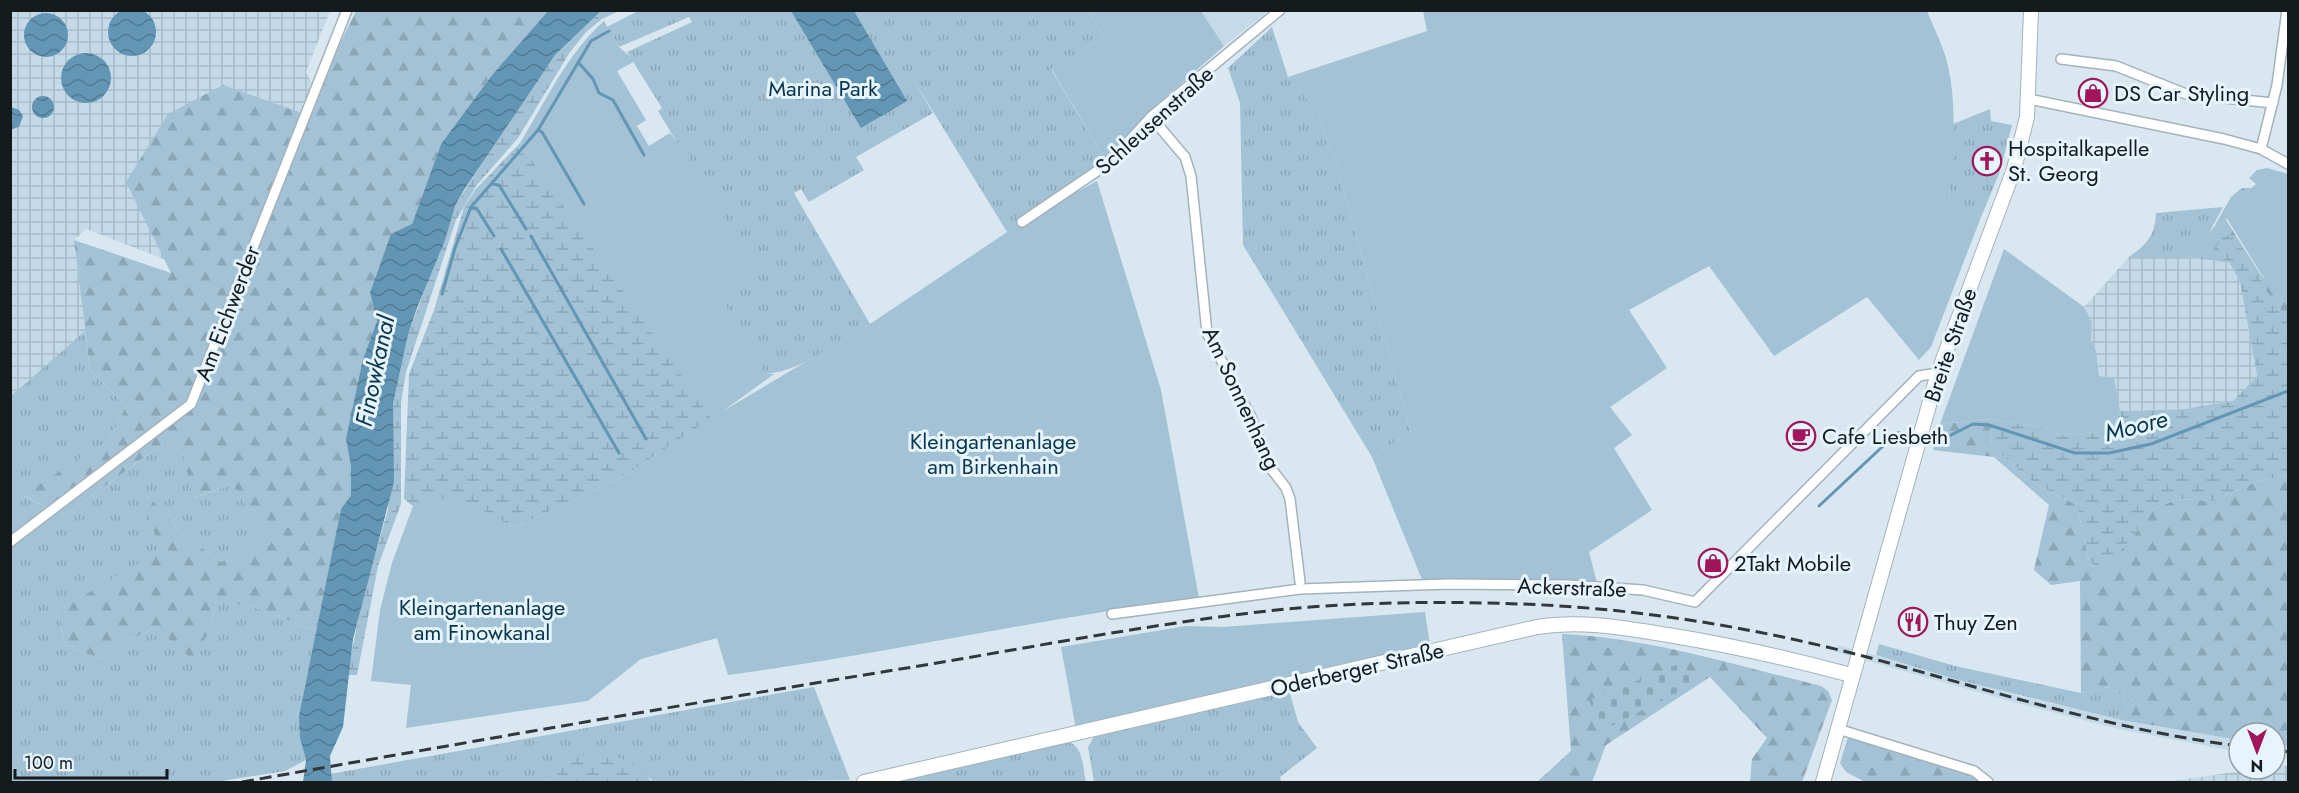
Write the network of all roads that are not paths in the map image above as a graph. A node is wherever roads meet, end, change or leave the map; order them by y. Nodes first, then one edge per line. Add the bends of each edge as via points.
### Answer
1 (347, 10) edge
2 (1280, 10) edge
3 (2031, 10) edge
4 (2287, 10) edge
5 (2061, 59) dead end
6 (2277, 85) junction
7 (2289, 86) edge
8 (2029, 99) junction
9 (2273, 103) junction
10 (1151, 117) junction
11 (2261, 149) junction
12 (2289, 164) edge
13 (1022, 222) dead end
14 (1938, 373) junction
15 (10, 542) edge
16 (1300, 582) dead end
17 (1112, 614) dead end
18 (1851, 675) junction
19 (1838, 729) junction
20 (1827, 781) edge
21 (864, 783) edge
22 (1988, 783) edge

1 - 15 street, Am Eichwerder via 192,404
2 - 10 street, Schleusenstraße
3 - 8 main road, Breite Straße
4 - 6 street
5 - 9 street via 2116,66 2186,94
6 - 7 street
6 - 9 street
8 - 11 street
8 - 14 main road, Breite Straße via 2014,169
9 - 11 street
10 - 13 street, Schleusenstraße via 1109,163
10 - 16 street, Am Sonnenhang via 1185,157 1191,176 1207,333 1252,419 1266,462 1286,488
11 - 12 street
14 - 17 street, Ackerstraße via 1919,376 1695,602 1643,590 1448,584 1300,589
14 - 18 main road, Breite Straße
18 - 19 main road, Breite Straße
18 - 21 main road, Oderberger Straße via 1719,644 1632,629 1563,624
19 - 20 main road, Breite Straße
19 - 22 street via 1974,771

